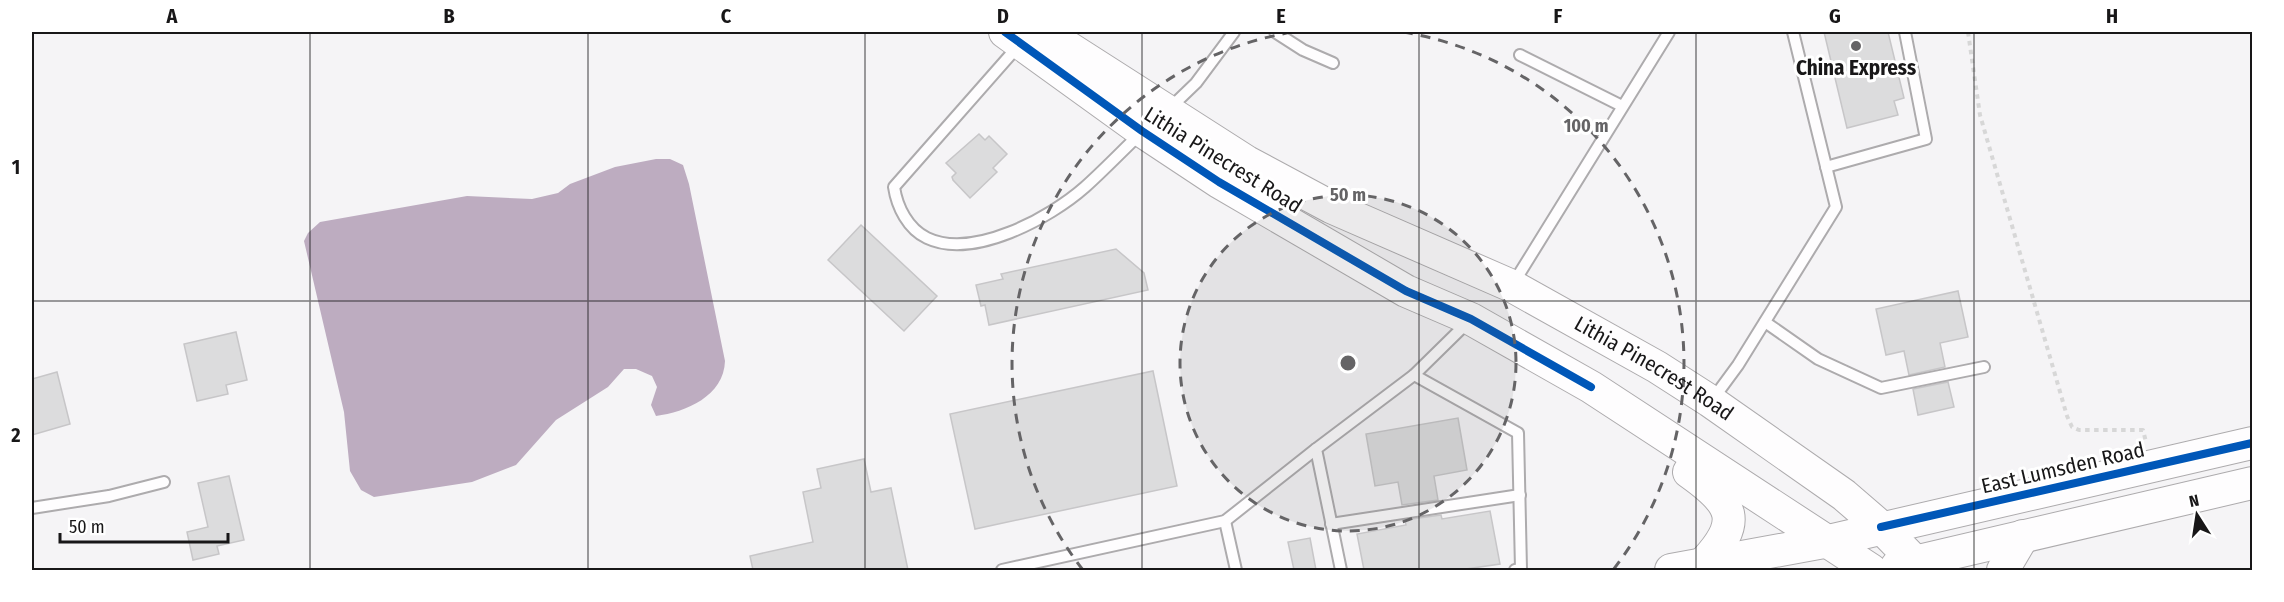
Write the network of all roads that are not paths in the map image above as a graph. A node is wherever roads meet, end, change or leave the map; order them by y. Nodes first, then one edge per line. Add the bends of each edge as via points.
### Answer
1 (1234, 32) edge
2 (1275, 32) edge
3 (1669, 32) edge
4 (1793, 32) edge
5 (1905, 32) edge
6 (1023, 35) edge
7 (1520, 55) dead end
8 (1333, 63) dead end
9 (1622, 106) junction
10 (1154, 122) junction
11 (1826, 167) junction
12 (1512, 286) junction
13 (1471, 319) junction
14 (1765, 322) junction
15 (1984, 367) dead end
16 (1414, 375) junction
17 (1591, 387) junction
18 (1710, 401) junction
19 (2253, 443) edge
20 (1316, 449) junction
21 (164, 482) dead end
22 (2253, 483) edge
23 (1520, 495) junction
24 (32, 508) edge
25 (1226, 521) junction
26 (1331, 524) junction
27 (1881, 527) junction
28 (2023, 536) junction
29 (1824, 542) junction
30 (1702, 565) junction
31 (1906, 567) edge
32 (1002, 570) edge
33 (1236, 570) edge
34 (1341, 570) edge
35 (1515, 570) edge
36 (1671, 570) edge
37 (1871, 570) edge
38 (2003, 570) edge

1 - 10 lane via 1196,83
2 - 8 lane
3 - 9 lane
4 - 11 lane
5 - 11 lane via 1926,139
6 - 10 main road, Lithia Pinecrest Road
6 - 10 lane via 894,187 902,213 919,234 942,245 974,244 1018,230 1083,189
7 - 9 lane
9 - 12 lane
10 - 12 main road, Lithia Pinecrest Road via 1247,162 1331,207
10 - 13 main road, Lithia Pinecrest Road via 1219,182 1360,266
11 - 14 lane via 1836,207
12 - 18 main road, Lithia Pinecrest Road
13 - 16 lane
13 - 17 main road, Lithia Pinecrest Road
14 - 15 lane via 1818,359 1881,388
14 - 18 lane
16 - 20 lane
16 - 23 lane via 1518,433
17 - 29 main road, Lithia Pinecrest Road
17 - 30 main road via 1590,403 1595,414 1685,469 1718,492 1727,505 1727,531
18 - 27 main road, Lithia Pinecrest Road via 1844,495
19 - 27 main road, East Lumsden Road
20 - 25 lane
20 - 26 lane
21 - 24 lane via 109,496
22 - 28 main road
23 - 26 lane
23 - 35 lane via 1521,569
25 - 32 lane
25 - 33 lane
26 - 34 lane
27 - 29 main road, East Lumsden Road
27 - 31 main road, Lithia Pinecrest Road
28 - 31 main road
28 - 38 main road
29 - 30 main road, East Lumsden Road
29 - 37 main road, Lithia Pinecrest Road
30 - 36 main road, East Lumsden Road

